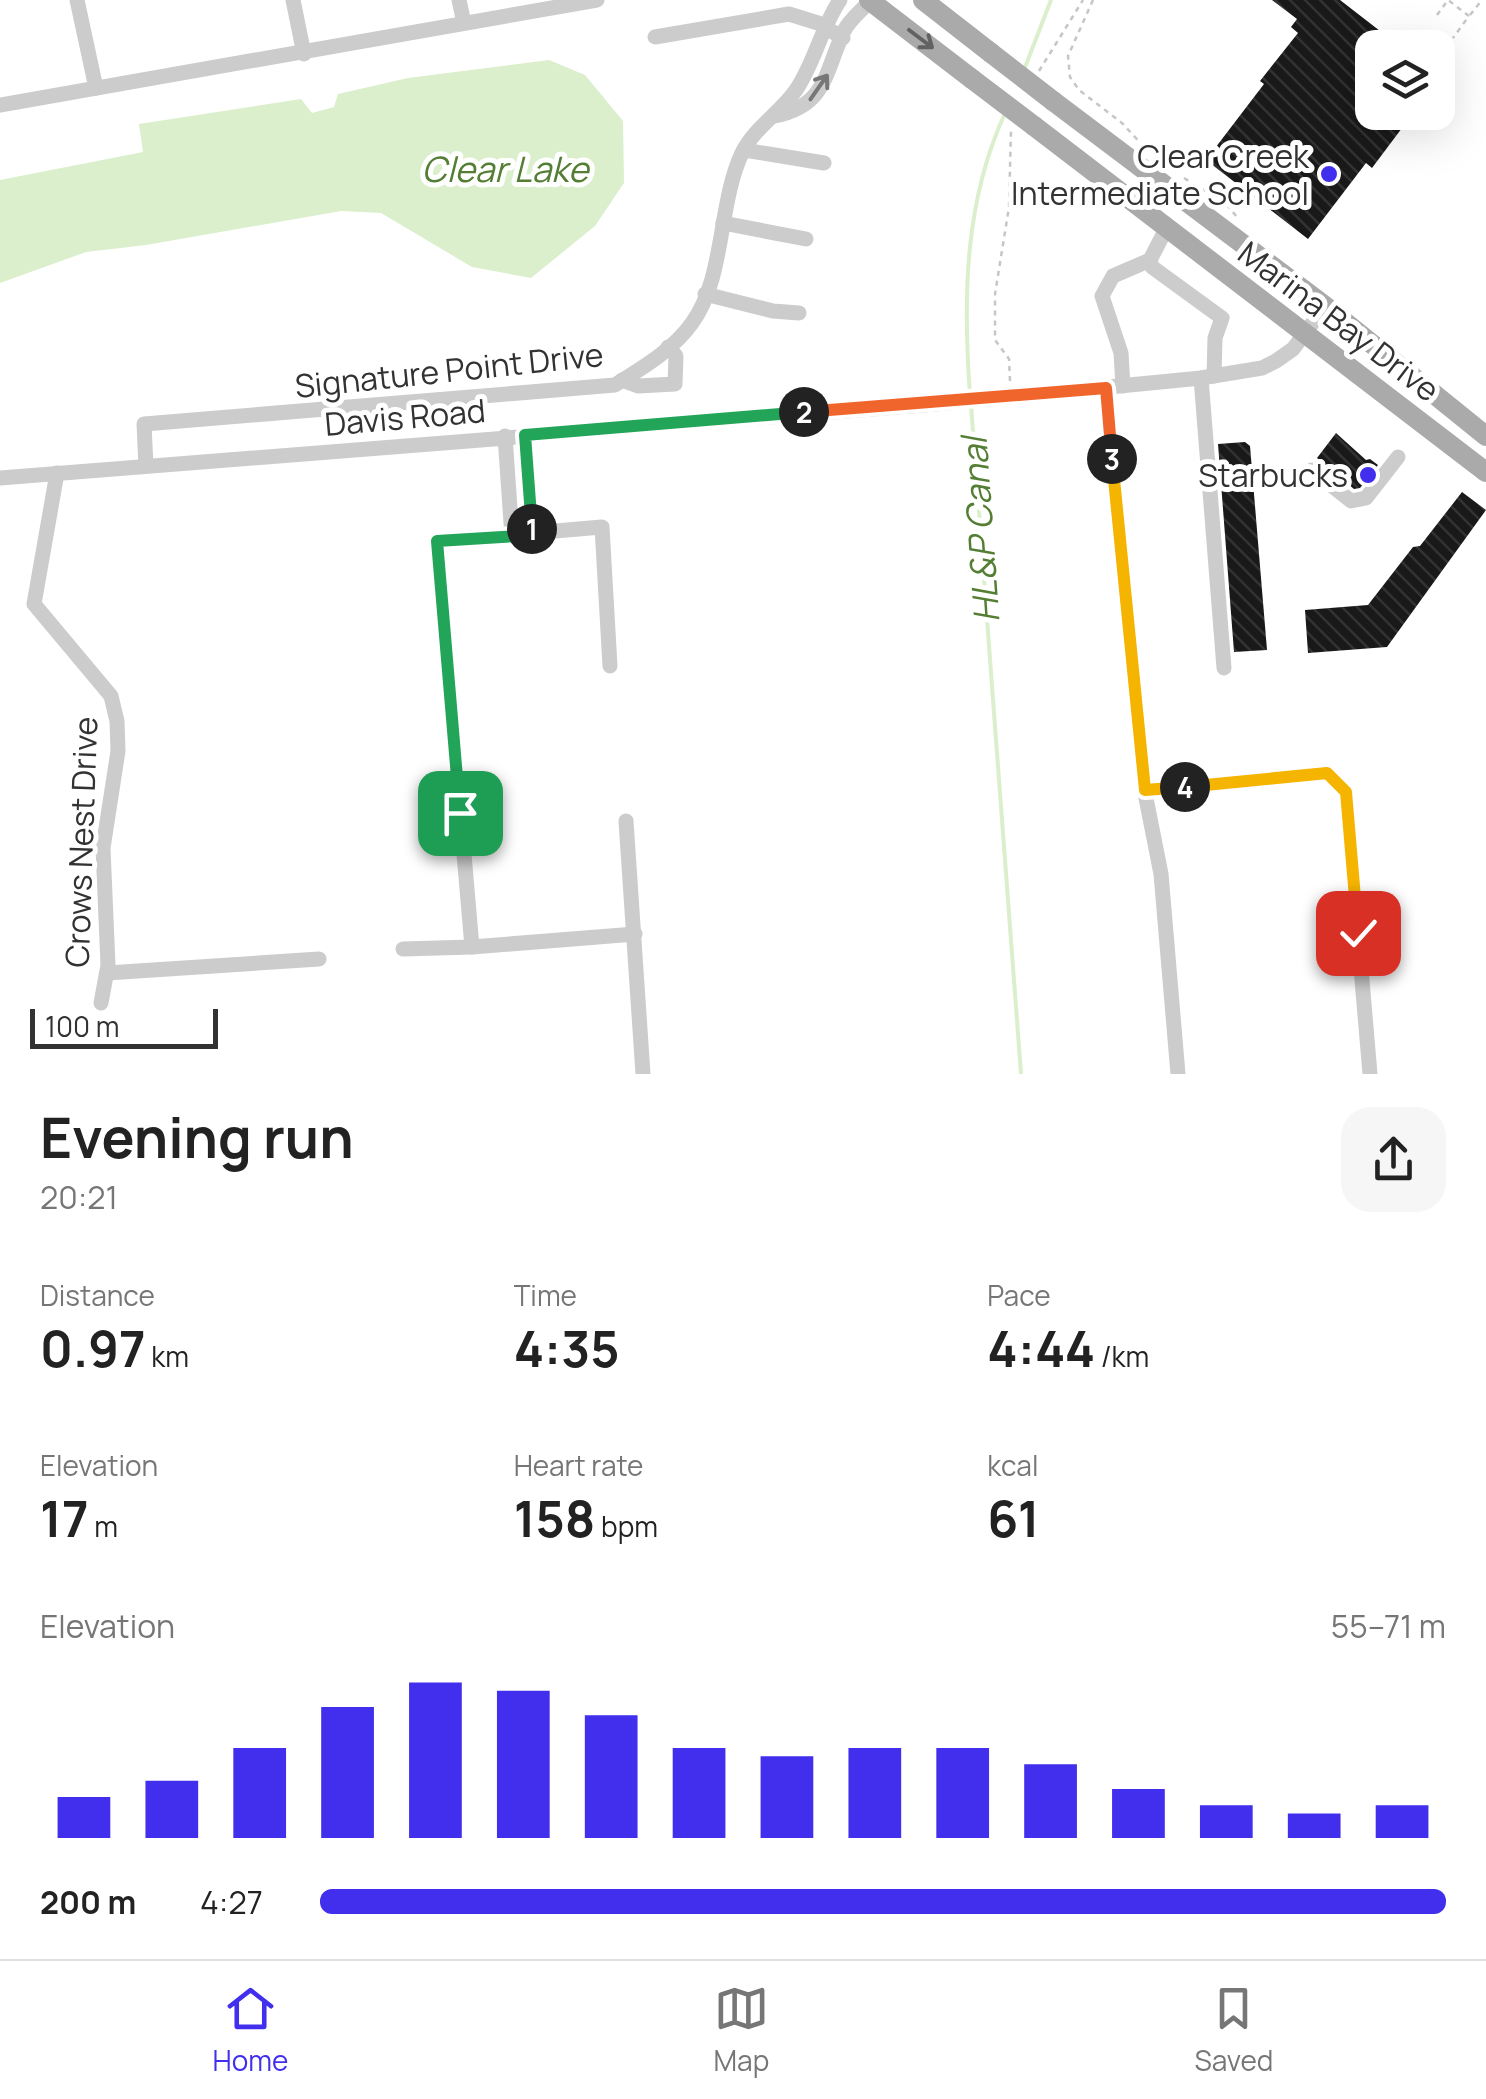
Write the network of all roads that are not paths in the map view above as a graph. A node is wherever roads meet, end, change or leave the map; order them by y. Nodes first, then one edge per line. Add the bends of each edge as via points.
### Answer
1 (77, 0) edge
2 (294, 0) edge
3 (459, 0) edge
4 (597, 0) edge
5 (840, 0) edge
6 (869, 0) edge
7 (923, 0) edge
8 (464, 24) junction
9 (824, 28) junction
10 (655, 36) dead end
11 (843, 38) junction
12 (304, 54) junction
13 (96, 88) junction
14 (0, 105) edge
15 (775, 116) junction
16 (744, 150) junction
17 (1137, 152) junction
18 (824, 163) dead end
19 (1116, 190) junction
20 (722, 223) junction
21 (1166, 229) junction
22 (806, 239) dead end
23 (1150, 260) junction
24 (705, 294) junction
25 (1325, 306) junction
26 (799, 313) dead end
27 (1306, 332) junction
28 (668, 348) junction
29 (1207, 377) junction
30 (622, 380) junction
31 (1114, 387) junction
32 (1424, 388) junction
33 (1407, 409) junction
34 (1483, 434) edge
35 (525, 435) junction
36 (505, 436) junction
37 (1458, 451) junction
38 (1398, 457) dead end
39 (146, 466) junction
40 (1312, 470) dead end
41 (1486, 472) edge
42 (56, 473) junction
43 (0, 478) edge
44 (532, 535) junction
45 (512, 537) junction
46 (610, 666) dead end
47 (1224, 668) dead end
48 (1145, 790) junction
49 (626, 821) dead end
50 (634, 934) junction
51 (472, 948) junction
52 (403, 949) dead end
53 (319, 959) dead end
54 (107, 972) junction
55 (101, 1003) dead end
56 (642, 1074) edge
57 (1178, 1074) edge
58 (1370, 1074) edge

1 - 13 street
2 - 12 street
3 - 8 street
4 - 8 street
5 - 9 street, Signature Point Drive
6 - 11 street, Signature Point Drive
6 -> 19 main road, Marina Bay Drive, bridge
7 - 17 main road, Marina Bay Drive, bridge via 1053,101
8 - 12 street
9 - 10 street via 805,17 769,15
9 - 11 street
9 - 15 street, Signature Point Drive via 806,73
15 -> 11 street, Signature Point Drive via 812,100
12 - 13 street
13 - 14 street
15 - 16 street, Signature Point Drive
16 - 18 street
16 - 20 street, Signature Point Drive
17 - 19 main road
17 - 25 main road, Marina Bay Drive
19 - 21 main road, Marina Bay Drive
20 - 22 street
20 - 24 street, Signature Point Drive
21 - 23 street
21 - 27 main road, Marina Bay Drive
23 - 29 street via 1222,318
23 - 31 street via 1113,276 1102,296 1120,353
24 - 26 street
24 - 28 street, Signature Point Drive via 693,322
25 - 27 street, Davis Road
25 - 32 main road, Marina Bay Drive
27 - 29 street, Davis Road via 1262,368
27 - 33 main road, Marina Bay Drive
28 - 30 street, Signature Point Drive
28 - 30 street via 676,356 675,384
29 - 31 street, Davis Road
29 - 47 street
30 - 39 street, Signature Point Drive via 144,424
31 - 35 street, Davis Road
31 - 48 street
32 - 33 main road
32 - 34 main road, Marina Bay Drive
33 - 37 main road, Marina Bay Drive
34 - 37 main road
35 - 36 street, Davis Road
35 - 44 street
36 - 39 street, Davis Road
36 - 45 street
37 - 41 main road, Marina Bay Drive
38 - 40 street via 1358,502
39 - 42 street, Davis Road
42 - 43 street, Davis Road
42 - 54 street, Crows Nest Drive via 34,604 111,696 117,721 103,848
44 - 45 street
44 - 46 street via 602,527
45 - 51 street via 437,541
48 - 57 street via 1161,874
48 - 58 street via 1327,773 1346,792
49 - 50 street
50 - 51 street
50 - 56 street
51 - 52 street
53 - 54 street
54 - 55 street, Crows Nest Drive

